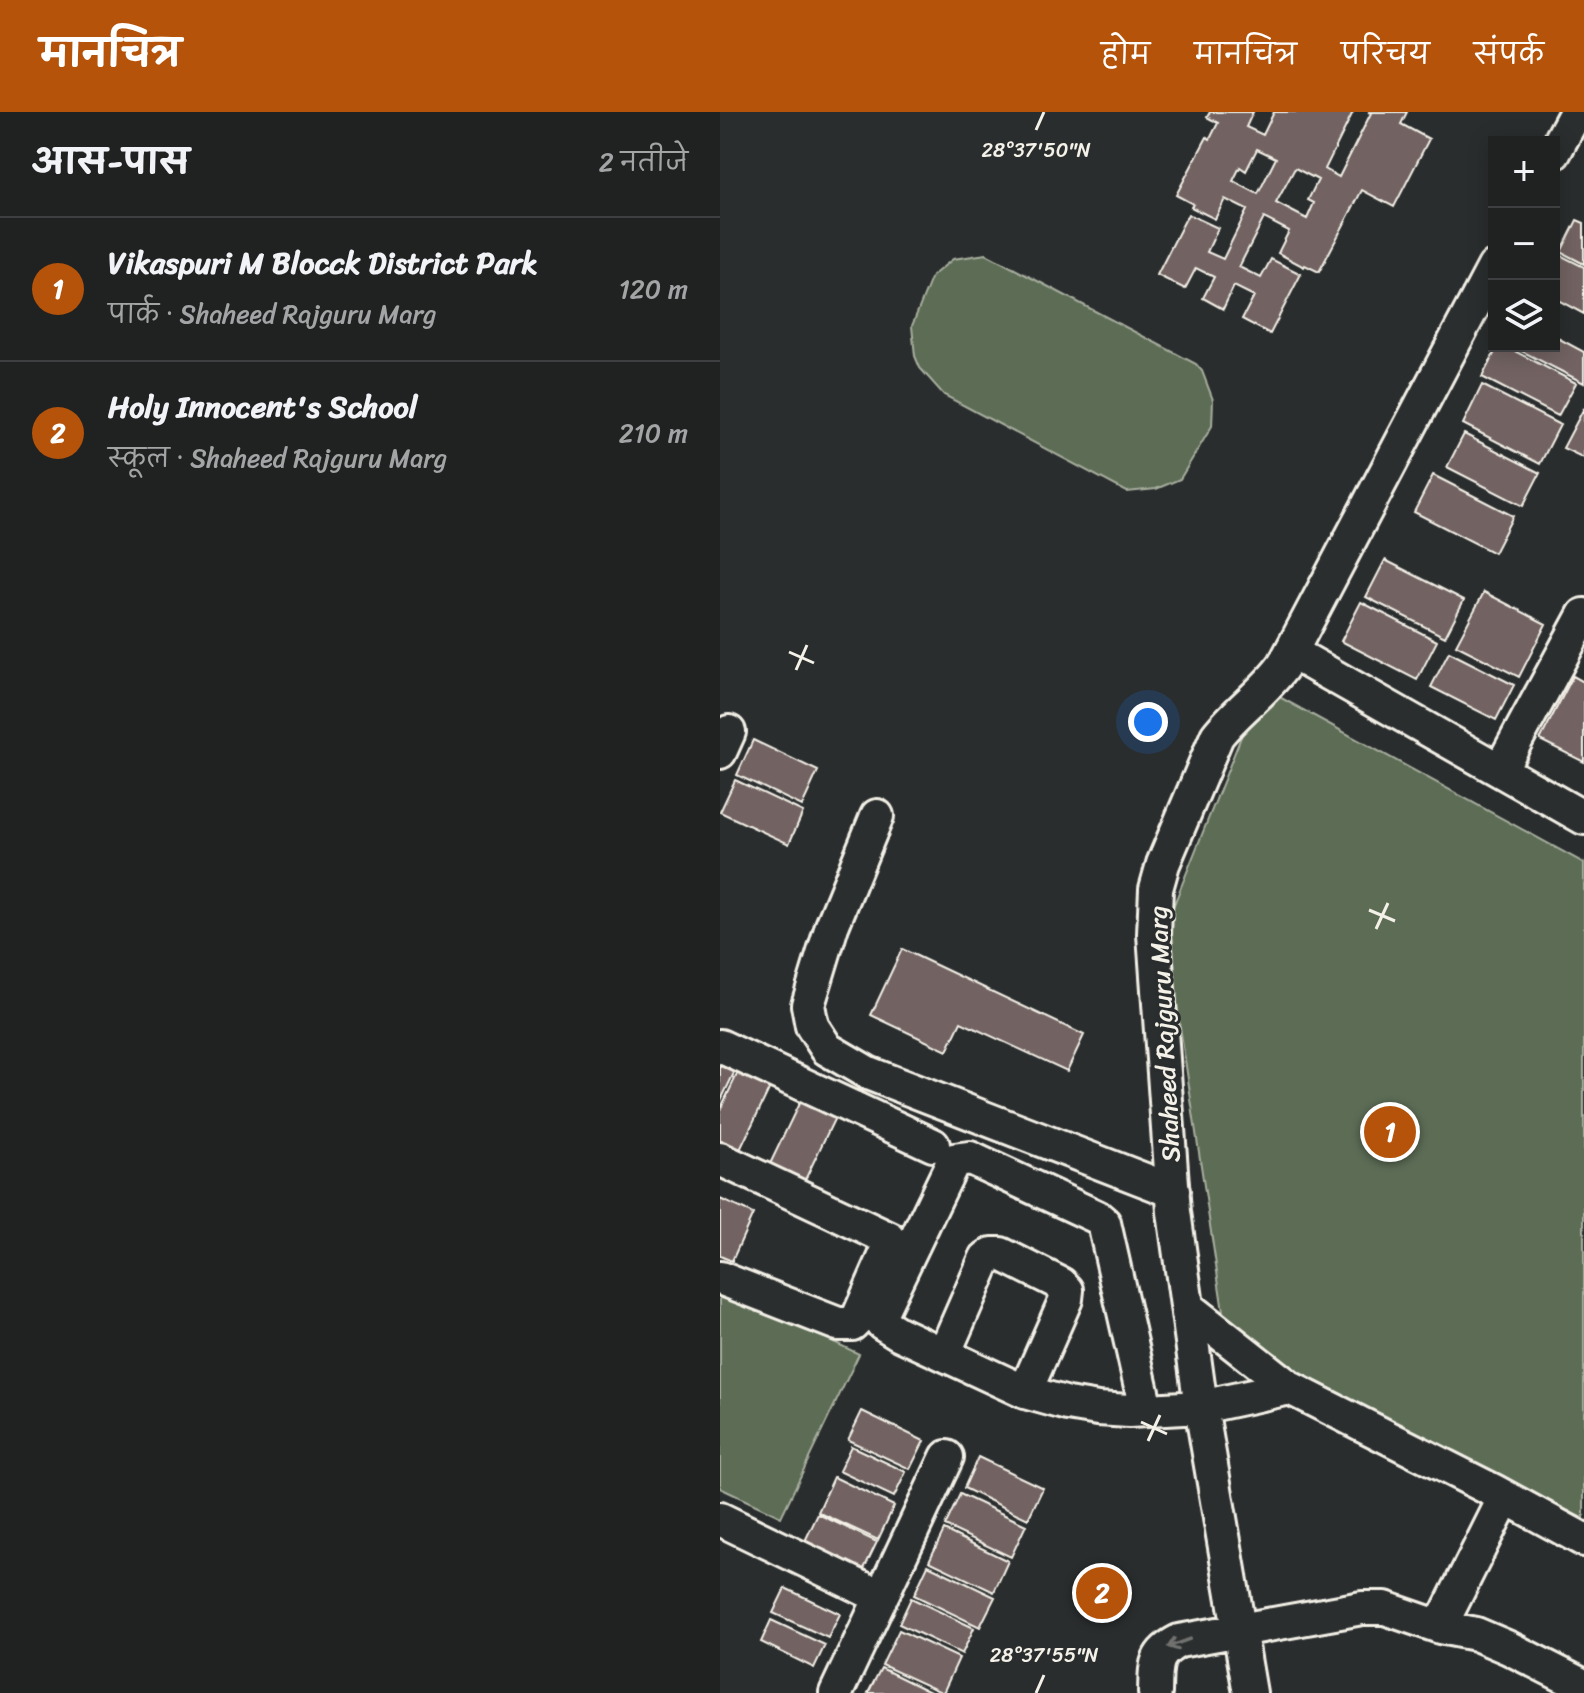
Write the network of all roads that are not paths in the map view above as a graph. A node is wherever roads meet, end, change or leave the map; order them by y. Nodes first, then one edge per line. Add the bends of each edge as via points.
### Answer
1 (1576, 112) edge
2 (1560, 142) edge
3 (1488, 278) edge
4 (1584, 615) edge
5 (1291, 652) junction
6 (1500, 770) junction
7 (877, 816) dead end
8 (1584, 818) edge
9 (720, 1046) edge
10 (933, 1145) dead end
11 (720, 1159) edge
12 (1173, 1191) junction
13 (720, 1278) edge
14 (1187, 1307) junction
15 (944, 1354) junction
16 (1290, 1388) junction
17 (1025, 1392) junction
18 (1201, 1407) junction
19 (1146, 1409) junction
20 (947, 1457) dead end
21 (1505, 1497) junction
22 (720, 1519) edge
23 (1584, 1540) edge
24 (881, 1597) junction
25 (1440, 1627) junction
26 (1239, 1629) junction
27 (1584, 1686) edge
28 (836, 1693) edge
29 (1155, 1693) edge
30 (1250, 1693) edge

1 - 2 street
3 - 5 street, Shaheed Rajguru Marg
4 - 6 street
5 - 6 street
5 - 12 street, Shaheed Rajguru Marg via 1274,679 1217,736 1156,889 1154,934
6 - 8 street
7 - 12 street via 832,926 808,1005 812,1026 827,1049 868,1073
9 - 10 street
11 - 13 street via 890,1239 852,1324 838,1324
12 - 14 street, Shaheed Rajguru Marg
14 - 16 street
14 - 18 street, Shaheed Rajguru Marg
15 - 17 street
15 - 17 street via 986,1258 1001,1254 1067,1290
15 - 19 street via 882,1323 881,1312 949,1167 954,1160 970,1158 1104,1223
16 - 18 street
16 - 21 street
17 - 19 street via 1098,1409
18 - 19 street
18 - 26 street, Shaheed Rajguru Marg
20 - 24 street
21 - 23 street
21 - 25 street
22 - 24 street
24 - 28 street
25 - 26 street via 1385,1608 1362,1608
25 - 27 street via 1476,1634
26 -> 29 street via 1164,1648 1156,1665
26 - 30 street, Shaheed Rajguru Marg

